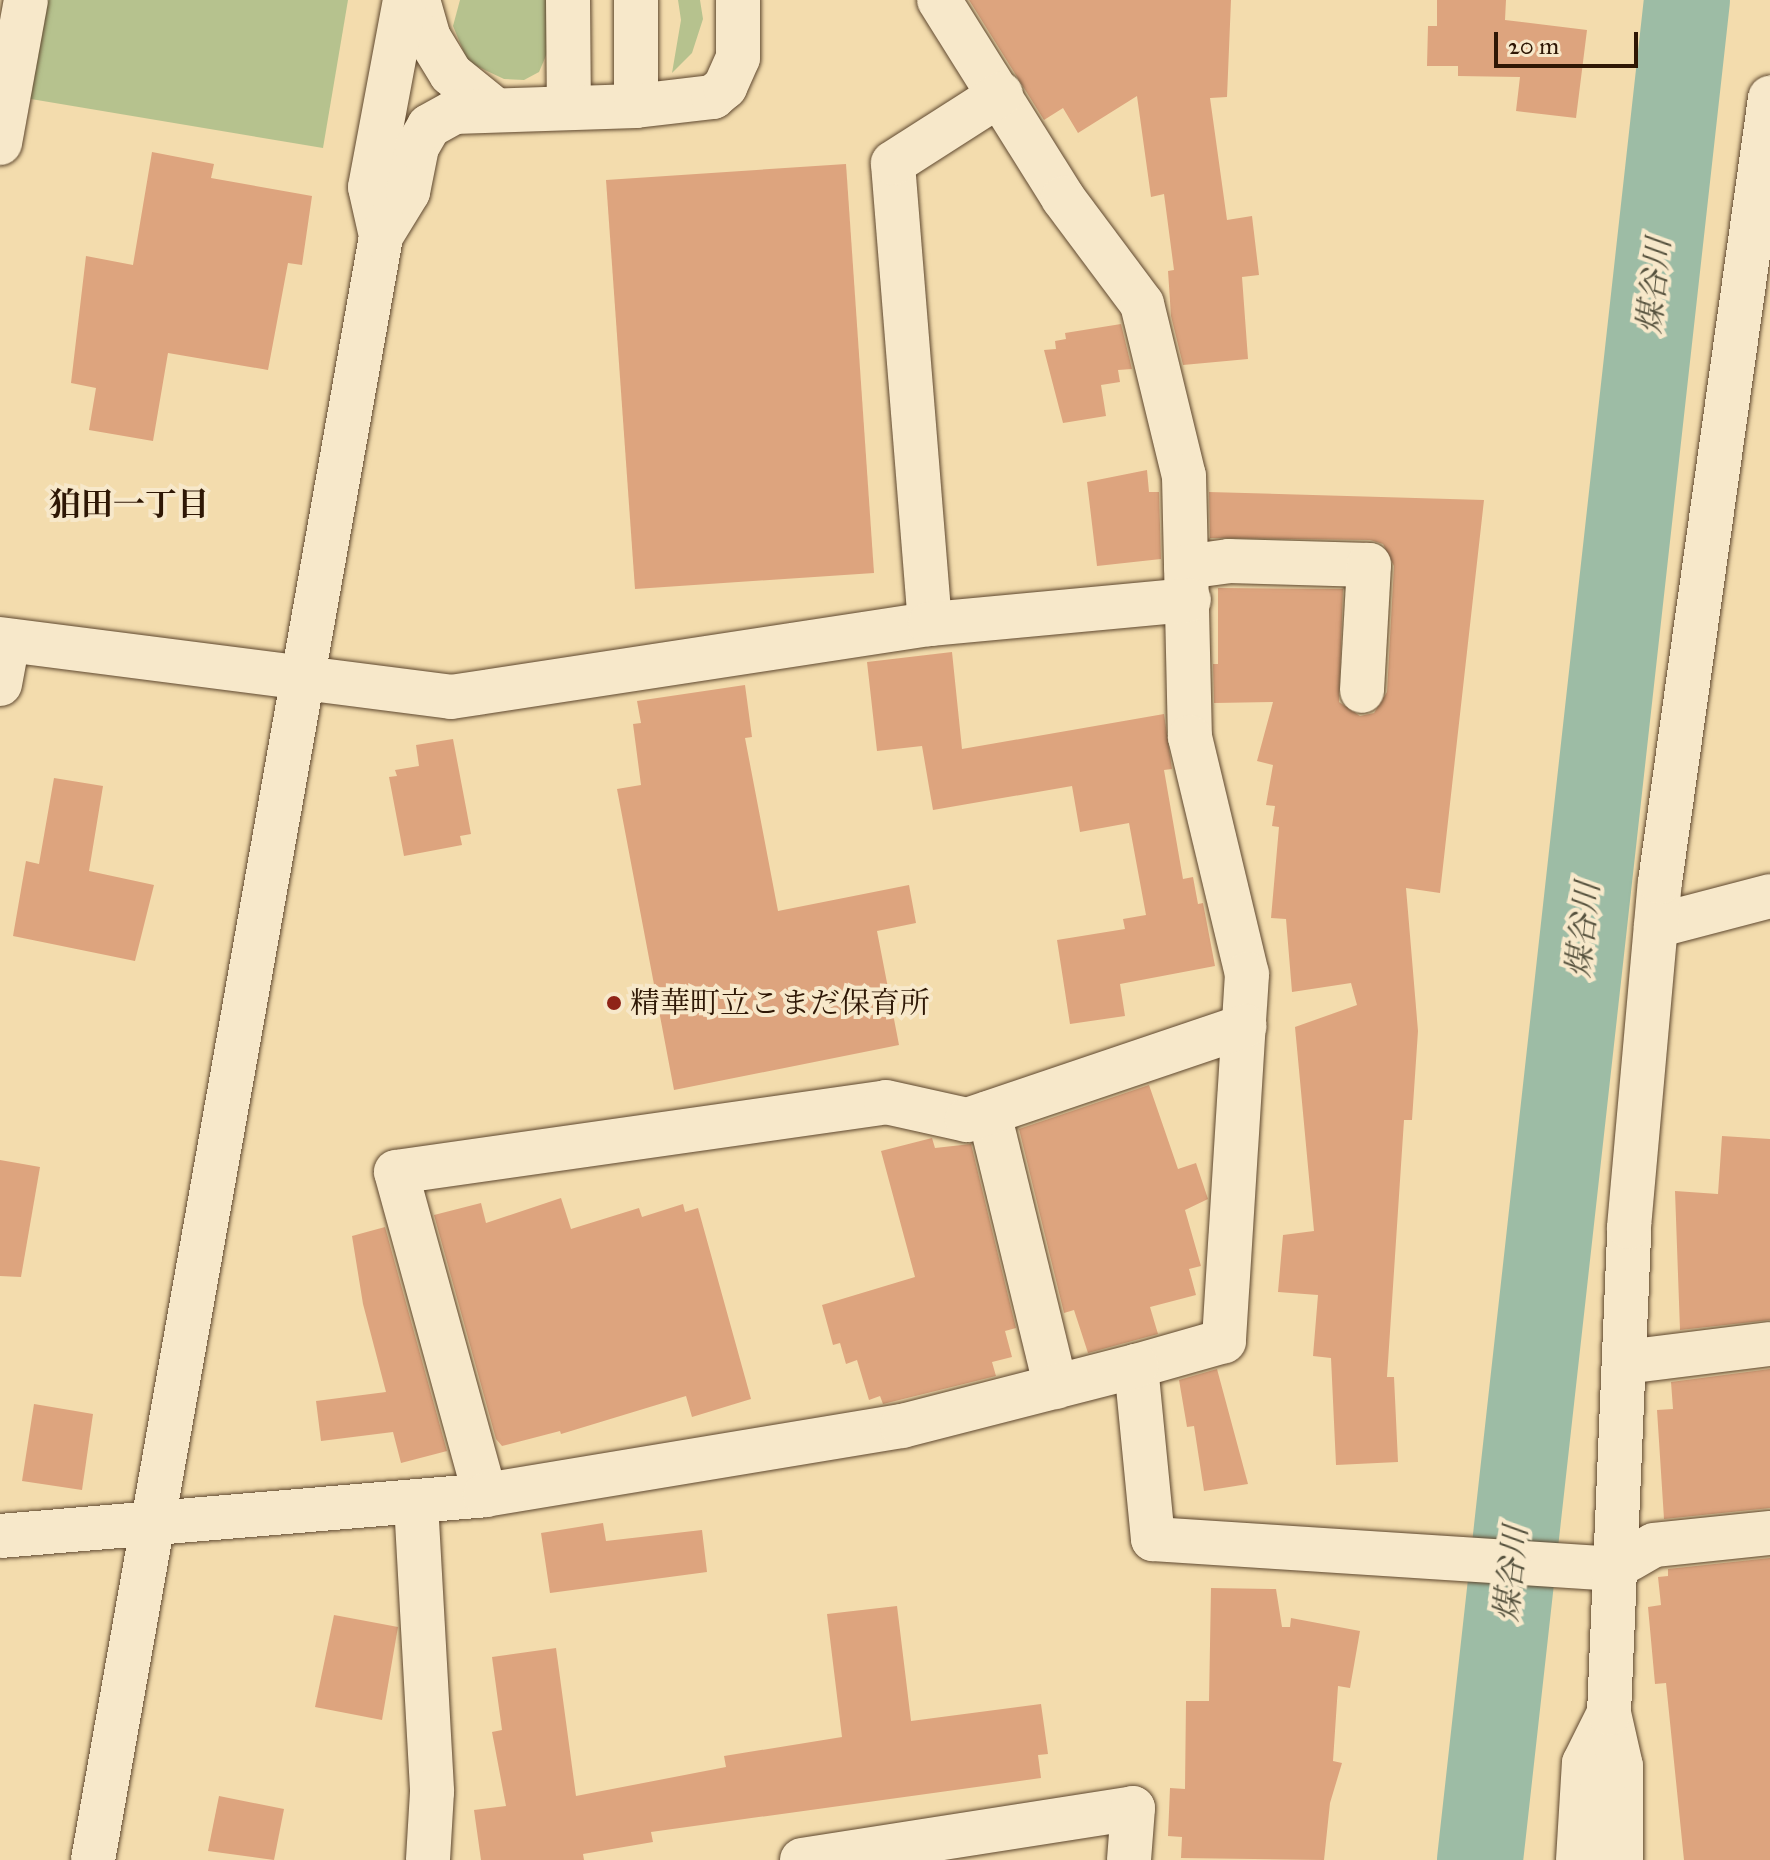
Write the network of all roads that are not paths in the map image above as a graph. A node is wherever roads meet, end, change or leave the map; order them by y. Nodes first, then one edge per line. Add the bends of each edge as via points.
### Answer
1 (26, 0) edge
2 (405, 0) edge
3 (418, 0) edge
4 (568, 0) edge
5 (636, 0) edge
6 (738, 0) edge
7 (939, 0) edge
8 (1001, 94) junction
9 (1770, 98) edge
10 (636, 106) junction
11 (569, 108) junction
12 (494, 109) junction
13 (0, 143) edge
14 (381, 236) junction
15 (1188, 584) junction
16 (930, 624) junction
17 (4, 640) edge
18 (304, 677) junction
19 (0, 684) edge
20 (1362, 691) dead end
21 (1770, 896) edge
22 (1656, 926) junction
23 (1245, 1026) junction
24 (989, 1113) junction
25 (1770, 1344) edge
26 (1625, 1362) junction
27 (1136, 1366) junction
28 (1056, 1387) junction
29 (485, 1495) junction
30 (416, 1503) junction
31 (153, 1523) junction
32 (1770, 1533) edge
33 (0, 1536) edge
34 (1596, 1568) junction
35 (1609, 1713) junction
36 (870, 1855) edge
37 (93, 1860) edge
38 (428, 1860) edge
39 (802, 1860) edge
40 (1129, 1860) edge
41 (1578, 1860) edge
42 (1621, 1860) edge

1 - 13 street
2 - 14 street via 370,187
3 - 12 street via 429,38 451,74
4 - 11 street
5 - 10 street
6 - 10 street via 738,58 725,87 699,103
7 - 8 street
8 - 15 street via 1063,198 1142,304 1184,476
8 - 16 street via 893,163
9 - 22 street
10 - 11 street
11 - 12 street
12 - 14 street via 454,112 429,126 417,147 408,192
14 - 18 street
15 - 16 street
15 - 20 street via 1229,561 1369,565
15 - 23 street via 1190,737 1247,974
16 - 18 street via 462,696
17 - 18 street
17 - 19 street
18 - 31 street
21 - 22 street
22 - 26 street via 1629,1227
23 - 24 street
23 - 27 street via 1224,1341
24 - 28 street
24 - 29 street via 967,1120 886,1102 396,1172
25 - 26 street
26 - 34 street
27 - 28 street
27 - 34 street via 1153,1539
28 - 29 street via 902,1426
29 - 30 street
30 - 31 street
30 - 38 street via 432,1792
31 - 33 street
31 - 37 street
32 - 34 street via 1654,1545
34 - 35 street
35 - 41 street via 1584,1763
35 - 42 street via 1621,1766
36 - 39 street
36 - 40 street via 1133,1808

